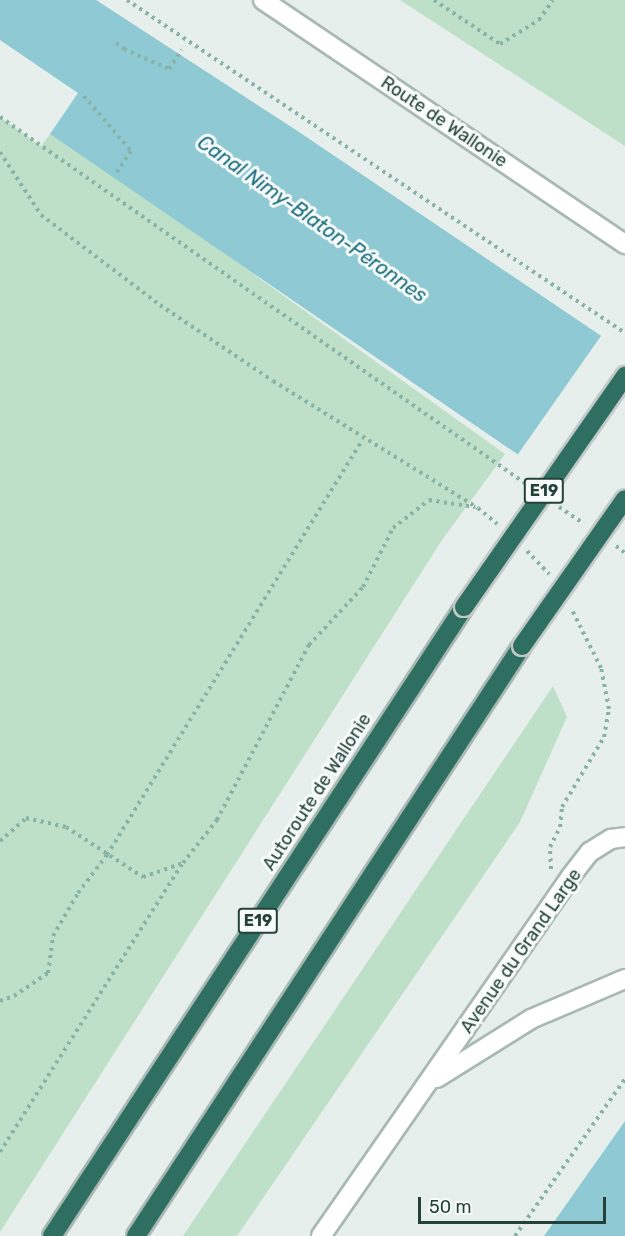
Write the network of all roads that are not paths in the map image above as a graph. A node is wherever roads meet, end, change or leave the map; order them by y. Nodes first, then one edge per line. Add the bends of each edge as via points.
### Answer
1 (263, 0) edge
2 (625, 244) edge
3 (625, 376) edge
4 (625, 499) edge
5 (625, 837) edge
6 (625, 979) edge
7 (430, 1082) junction
8 (52, 1236) edge
9 (136, 1236) edge
10 (321, 1236) edge

1 - 2 street, Route de Wallonie
3 - 8 highway, Autoroute de Wallonie / E19, bridge via 464,607
4 - 9 highway, bridge via 522,646
5 - 7 street, Avenue du Grand Large via 611,839 590,852
6 - 7 street, Avenue du Grand Large via 531,1020
7 - 10 street, Avenue du Grand Large

